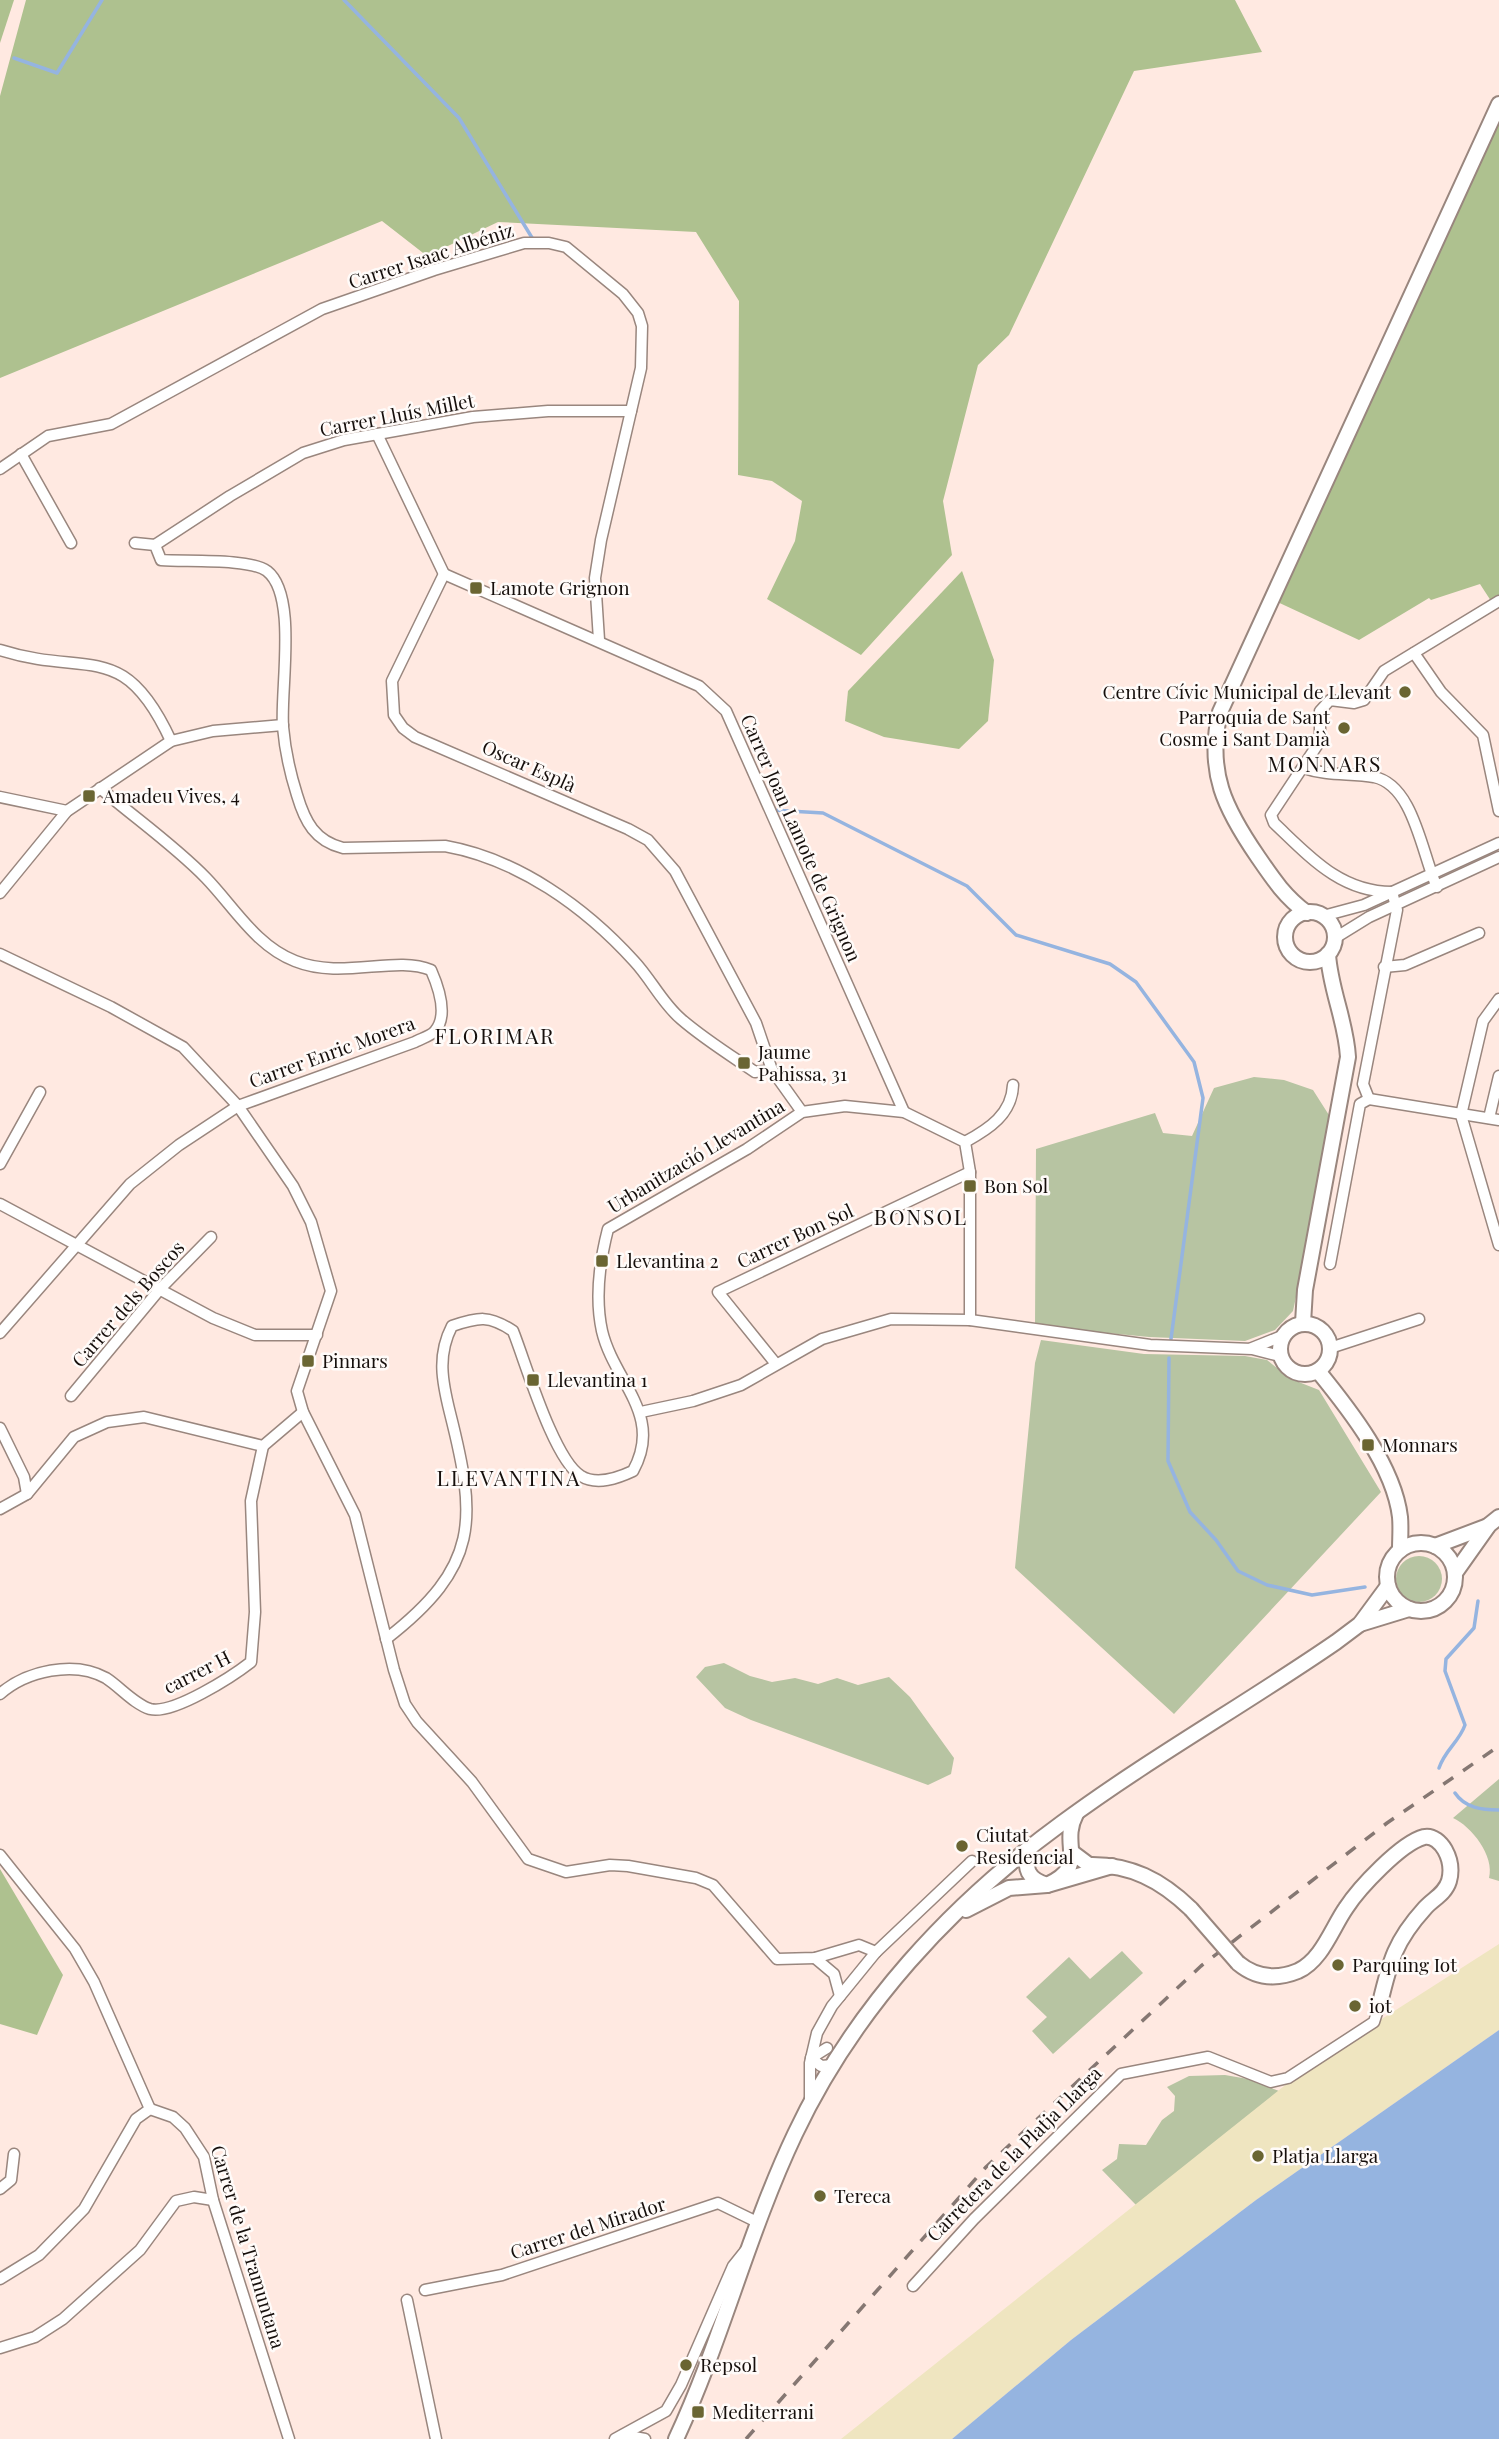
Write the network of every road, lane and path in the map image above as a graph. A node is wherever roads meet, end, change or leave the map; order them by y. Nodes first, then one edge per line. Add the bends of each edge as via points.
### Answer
1 (1499, 104) edge
2 (631, 411) junction
3 (377, 434) junction
4 (21, 454) junction
5 (0, 469) edge
6 (71, 543) dead end
7 (135, 544) dead end
8 (155, 545) junction
9 (444, 574) junction
10 (1499, 601) edge
11 (598, 640) junction
12 (0, 650) edge
13 (1414, 653) junction
14 (283, 725) junction
15 (171, 741) junction
16 (1304, 768) junction
17 (100, 788) junction
18 (0, 797) edge
19 (67, 811) junction
20 (1499, 811) edge
21 (1499, 843) edge
22 (1499, 857) edge
23 (1431, 875) junction
24 (1437, 887) junction
25 (1392, 892) junction
26 (0, 893) edge
27 (1285, 897) junction
28 (1397, 905) junction
29 (1307, 913) junction
30 (1323, 916) junction
31 (1287, 926) junction
32 (1479, 933) dead end
33 (1335, 938) junction
34 (0, 954) edge
35 (1328, 954) junction
36 (1306, 962) junction
37 (1384, 967) junction
38 (1331, 983) junction
39 (1499, 999) edge
40 (772, 1070) junction
41 (1499, 1076) edge
42 (1013, 1085) dead end
43 (40, 1092) dead end
44 (1369, 1099) junction
45 (238, 1106) junction
46 (802, 1112) junction
47 (904, 1112) junction
48 (1461, 1115) junction
49 (1494, 1119) edge
50 (965, 1142) junction
51 (0, 1164) edge
52 (970, 1172) junction
53 (0, 1204) edge
54 (211, 1237) dead end
55 (1499, 1245) edge
56 (78, 1247) junction
57 (1330, 1264) dead end
58 (160, 1289) junction
59 (970, 1320) junction
60 (1419, 1320) dead end
61 (1303, 1323) junction
62 (0, 1334) edge
63 (317, 1335) junction
64 (1283, 1336) junction
65 (1330, 1348) junction
66 (1252, 1349) junction
67 (1280, 1356) junction
68 (776, 1364) junction
69 (1318, 1371) junction
70 (71, 1396) dead end
71 (303, 1412) junction
72 (641, 1412) junction
73 (0, 1428) edge
74 (263, 1446) junction
75 (27, 1494) junction
76 (0, 1509) edge
77 (1400, 1516) junction
78 (1494, 1521) edge
79 (1428, 1544) junction
80 (1400, 1550) junction
81 (1455, 1573) junction
82 (1388, 1586) junction
83 (1409, 1609) junction
84 (1360, 1624) junction
85 (386, 1639) junction
86 (0, 1694) edge
87 (1076, 1813) junction
88 (1027, 1850) junction
89 (1073, 1853) junction
90 (0, 1855) edge
91 (972, 1861) dead end
92 (1112, 1866) junction
93 (1047, 1885) junction
94 (949, 1919) junction
95 (876, 1952) junction
96 (814, 1958) junction
97 (840, 1996) junction
98 (1380, 2003) joint
99 (817, 2033) junction
100 (834, 2049) junction
101 (832, 2065) junction
102 (810, 2106) junction
103 (150, 2109) junction
104 (14, 2154) dead end
105 (0, 2189) edge
106 (213, 2200) junction
107 (757, 2222) junction
108 (748, 2248) junction
109 (0, 2279) edge
110 (913, 2286) dead end
111 (425, 2290) dead end
112 (407, 2300) dead end
113 (0, 2348) edge
114 (619, 2437) edge
115 (289, 2439) edge
116 (436, 2439) edge
117 (645, 2439) edge
118 (676, 2439) edge

1 - 27 street via 1220,712 1214,756 1224,801
2 - 3 street, Carrer Lluís Millet via 472,417
2 - 4 street, Carrer Isaac Albéniz via 644,341 638,313 605,277 566,247 524,243 323,310 111,424 48,436
2 - 11 street, Carrer Isaac Albéniz via 595,578
3 - 8 street, Carrer Lluís Millet via 303,453
3 - 9 street
4 - 5 street, Carrer Isaac Albéniz
4 - 6 street
7 - 8 street
8 - 14 street via 161,560 255,566 275,579 283,599
9 - 11 street, Carrer Joan Lamote de Grignon
9 - 40 street, Oscar Esplà via 392,681 394,715 415,737 648,840 675,871 757,1023
10 - 13 street
11 - 47 street, Carrer Joan Lamote de Grignon via 699,687 726,711
12 - 15 street via 27,658 91,664 132,680 156,709
13 - 16 street via 1384,671 1364,700 1330,701 1320,711 1322,737
13 - 20 street via 1434,683 1483,735
14 - 15 street via 213,731
14 - 40 street via 303,815 315,834 329,844 343,848 445,846 538,882 604,930 679,1018 755,1072
15 - 17 street
16 - 23 street via 1388,783 1404,800
16 - 25 street via 1271,815 1274,823 1329,874 1364,888
17 - 19 street
17 - 45 street, Carrer Enric Morera via 205,877 255,935 276,952 334,971 419,965 431,970 439,986 441,1010 435,1032
18 - 19 street
19 - 26 street
21 - 23 street
22 - 24 street
23 - 24 street
23 - 25 street
24 - 28 street
25 - 28 street
25 - 30 street
27 - 29 street
27 - 31 street
28 - 33 street
28 - 37 street
29 - 30 street
29 - 31 street
30 - 33 street
31 - 36 street via 1288,949
32 - 37 street via 1405,965
33 - 35 street
34 - 45 street via 183,1047
35 - 36 street
35 - 38 street
36 - 38 street
37 - 44 street via 1363,1084
38 - 61 street via 1346,1027 1348,1057 1305,1290
39 - 48 street via 1483,1021
40 - 46 street, Oscar Esplà
41 - 49 street
42 - 50 street via 1012,1101 989,1129
43 - 51 street
44 - 48 street
44 - 57 street via 1360,1104
45 - 56 street via 138,1177
45 - 63 street via 312,1222 331,1291
46 - 47 street via 845,1106
46 - 72 street, Urbanització Llevantina via 608,1229 602,1252 602,1331
47 - 50 street
48 - 49 street
48 - 55 street
50 - 52 street
52 - 59 street
52 - 68 street, Carrer Bon Sol via 718,1292
53 - 56 street
54 - 58 street, Carrer dels Boscos
56 - 58 street
56 - 62 street
58 - 63 street via 255,1335
58 - 70 street, Carrer dels Boscos
59 - 66 street via 1150,1345
59 - 68 street via 891,1319 822,1339
60 - 65 street
61 - 64 street
61 - 65 street via 1319,1327
63 - 71 street via 297,1391
64 - 66 street
64 - 67 street
65 - 69 street
66 - 67 street
67 - 69 street via 1296,1373
68 - 72 street via 741,1384
69 - 77 street via 1380,1460
71 - 74 street
71 - 85 street via 355,1515
72 - 85 street, Urbanització Llevantina via 642,1454 633,1471 603,1481 582,1477 562,1457 513,1331 482,1318 452,1326 441,1347 446,1398 467,1492 467,1534 432,1599
73 - 75 street via 24,1477
74 - 75 street via 144,1417 107,1422 74,1437
74 - 86 street, carrer H via 251,1501 255,1612 251,1662 230,1679 160,1709 140,1704 102,1676 79,1671 43,1671 22,1678
75 - 76 street
77 - 79 street
77 - 80 street
78 - 79 street
78 - 81 street
79 - 80 street
79 - 81 street via 1445,1553
80 - 82 street via 1391,1559
81 - 83 street via 1453,1586 1440,1605
82 - 83 street
82 - 84 street
83 - 84 street
84 - 87 street
85 - 96 street via 405,1704 472,1782 528,1859 566,1872 611,1865 696,1878 713,1885 777,1959
87 - 88 street
87 - 89 street via 1069,1832
88 - 93 street via 1028,1873 1034,1881
88 - 94 street
89 - 92 street, Carretera de la Platja Llarga via 1089,1865
89 - 93 street via 1068,1872
90 - 103 street via 75,1949
91 - 95 street
92 - 93 street
92 - 98 street, Carretera de la Platja Llarga, bridge via 1144,1874 1191,1909 1238,1963 1264,1976 1300,1970 1324,1945 1364,1886 1408,1847 1432,1837 1448,1855 1449,1881 1391,1954
93 - 94 street via 1009,1888
94 - 100 street
95 - 96 street via 859,1945
95 - 97 street
96 - 97 street via 834,1974
97 - 99 street
98 - 110 street, Carretera de la Platja Llarga via 1374,2022 1288,2078 1271,2082 1208,2057 1121,2074
99 - 100 street
99 - 102 street via 810,2063
100 - 101 street
100 - 101 street via 811,2059 821,2066
101 - 102 street
102 - 107 street
103 - 106 street, Carrer de la Tramuntana via 173,2118 193,2137 209,2169
103 - 109 street via 126,2132 79,2215 39,2255
104 - 105 street via 11,2180
106 - 113 street via 176,2200 140,2250 62,2319 35,2337
106 - 115 street, Carrer de la Tramuntana
107 - 108 street
107 - 111 street, Carrer del Mirador via 718,2203 502,2274
108 - 114 street via 733,2266 666,2411
108 - 118 street via 699,2389
112 - 116 street
114 - 117 street

